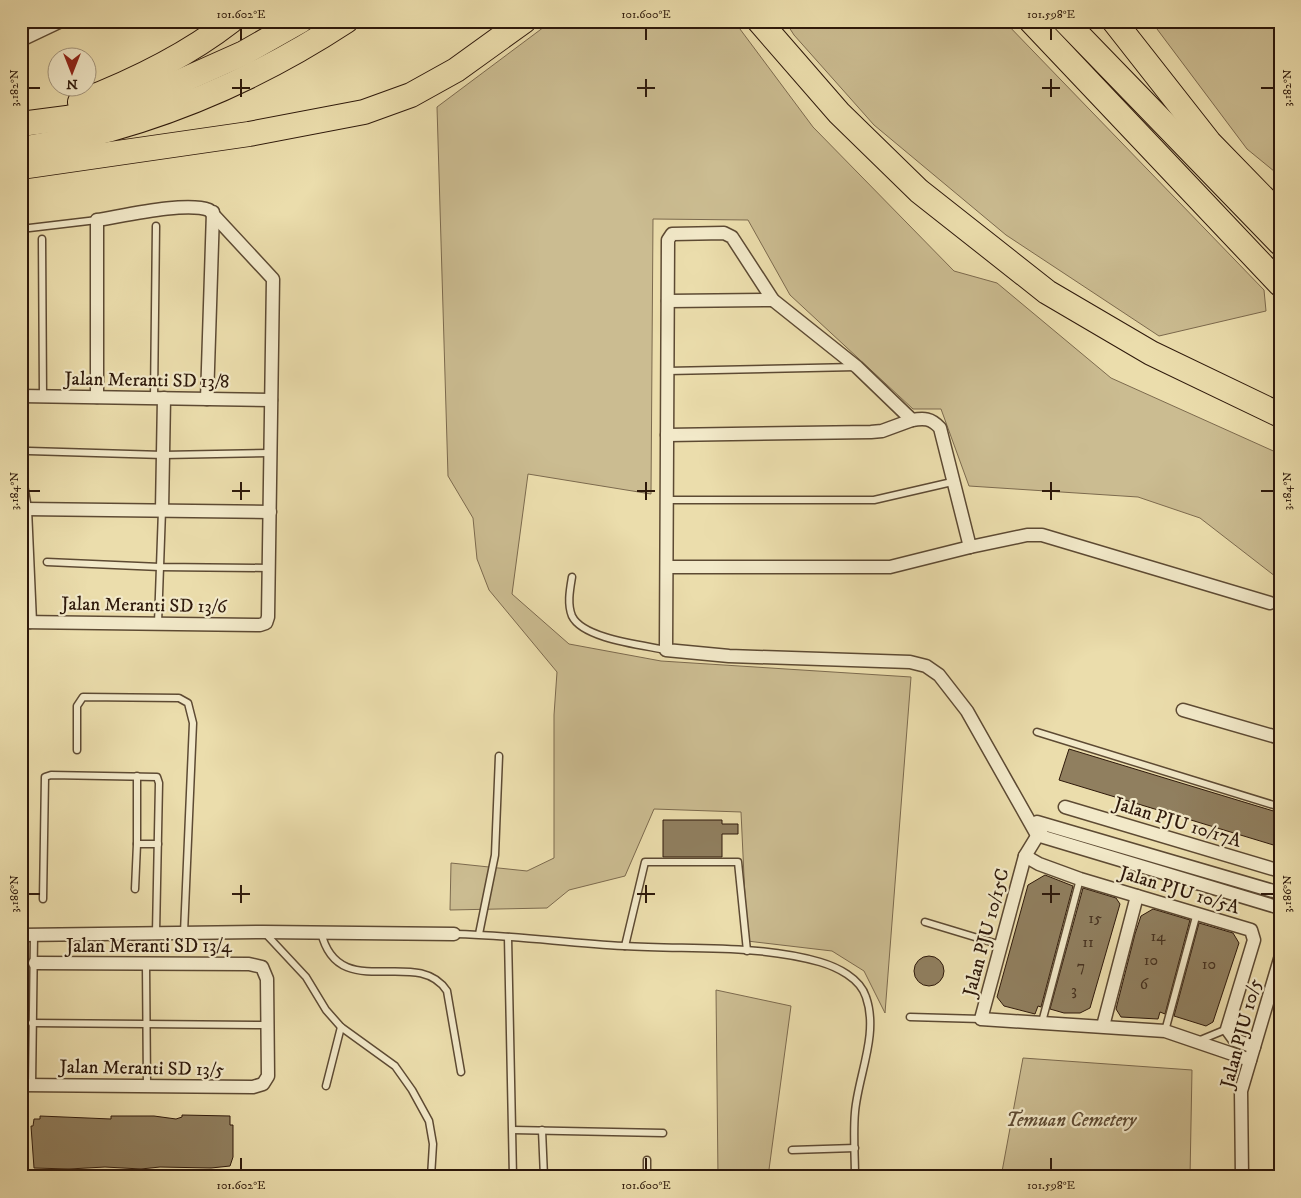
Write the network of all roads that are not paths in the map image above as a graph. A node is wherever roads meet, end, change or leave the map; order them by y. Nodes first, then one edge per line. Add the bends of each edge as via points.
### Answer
1 (60, 21) edge
2 (231, 21) edge
3 (300, 21) edge
4 (346, 21) edge
5 (524, 21) edge
6 (759, 21) edge
7 (1031, 21) edge
8 (1065, 21) edge
9 (1114, 21) edge
10 (21, 40) edge
11 (21, 123) edge
12 (21, 149) edge
13 (21, 167) edge
14 (213, 212) junction
15 (1280, 215) edge
16 (96, 220) junction
17 (156, 226) dead end
18 (21, 229) edge
19 (42, 239) dead end
20 (1280, 243) edge
21 (1280, 284) edge
22 (773, 300) junction
23 (668, 301) junction
24 (857, 367) junction
25 (668, 371) junction
26 (21, 396) edge
27 (44, 396) junction
28 (96, 397) junction
29 (159, 398) junction
30 (207, 399) junction
31 (271, 400) junction
32 (1280, 415) edge
33 (912, 420) junction
34 (667, 435) junction
35 (29, 451) dead end
36 (270, 453) junction
37 (163, 455) junction
38 (952, 482) junction
39 (21, 485) edge
40 (667, 500) junction
41 (26, 509) junction
42 (162, 510) junction
43 (270, 512) junction
44 (970, 547) junction
45 (47, 562) dead end
46 (160, 567) junction
47 (667, 567) junction
48 (269, 568) junction
49 (572, 577) dead end
50 (1270, 604) dead end
51 (26, 622) edge
52 (158, 623) junction
53 (666, 650) junction
54 (1183, 710) dead end
55 (1037, 732) dead end
56 (1280, 738) edge
57 (78, 750) dead end
58 (500, 756) dead end
59 (137, 776) junction
60 (1065, 807) dead end
61 (1280, 807) edge
62 (1041, 830) junction
63 (137, 844) junction
64 (158, 844) junction
65 (1025, 856) junction
66 (1280, 871) edge
67 (1080, 879) junction
68 (135, 889) dead end
69 (1280, 892) edge
70 (1137, 896) junction
71 (43, 899) dead end
72 (1280, 908) edge
73 (1197, 913) junction
74 (925, 922) dead end
75 (264, 932) junction
76 (321, 932) junction
77 (156, 933) junction
78 (184, 933) junction
79 (28, 934) edge
80 (454, 934) joint
81 (479, 934) junction
82 (508, 937) junction
83 (1001, 945) junction
84 (625, 946) junction
85 (748, 951) junction
86 (1280, 959) edge
87 (35, 963) junction
88 (146, 965) junction
89 (910, 1017) dead end
90 (980, 1019) junction
91 (1042, 1022) junction
92 (32, 1023) junction
93 (145, 1025) junction
94 (267, 1025) junction
95 (1103, 1026) junction
96 (341, 1027) junction
97 (1226, 1029) junction
98 (1165, 1032) junction
99 (1196, 1042) junction
100 (1254, 1047) junction
101 (1250, 1060) junction
102 (461, 1072) dead end
103 (26, 1085) edge
104 (146, 1086) junction
105 (326, 1086) dead end
106 (513, 1130) junction
107 (542, 1130) junction
108 (663, 1133) dead end
109 (855, 1148) junction
110 (792, 1150) dead end
111 (647, 1160) dead end
112 (431, 1177) edge
113 (513, 1177) edge
114 (544, 1177) edge
115 (647, 1177) edge
116 (855, 1177) edge
117 (1242, 1177) edge

1 - 10 street
2 - 11 highway via 168,61 110,90
3 - 11 highway via 244,52 141,99 67,118
4 - 12 highway via 258,73 154,117 101,133
5 - 13 highway via 456,70 411,95 364,112 249,134
6 - 32 highway via 839,112 919,190 1047,292 1151,353
7 - 21 highway
8 - 20 highway
9 - 15 highway via 1209,142
14 - 16 street via 195,207
14 - 30 street
14 - 31 street via 273,279
16 - 18 lane
16 - 28 street
17 - 29 lane
19 - 27 lane
22 - 23 street
22 - 23 street via 732,237 724,233 675,233 668,240
22 - 24 street
23 - 25 street
24 - 25 lane
24 - 33 street
25 - 34 street
26 - 27 street, Jalan Meranti SD 13/8
27 - 28 street, Jalan Meranti SD 13/8
28 - 29 street, Jalan Meranti SD 13/8
29 - 30 street, Jalan Meranti SD 13/8
29 - 37 street
30 - 31 street, Jalan Meranti SD 13/8
31 - 36 street
33 - 34 street via 871,432
33 - 38 street via 924,418 934,421 940,428
34 - 40 street
35 - 37 lane
36 - 37 lane
36 - 43 street
37 - 42 street
38 - 40 lane via 874,500
38 - 44 street
39 - 41 street
40 - 47 street
41 - 42 street
41 - 51 street
42 - 43 street
42 - 46 lane
43 - 48 street
44 - 47 street via 890,567
44 - 50 street via 1042,535
45 - 46 lane
46 - 48 lane
46 - 52 lane
47 - 53 street
48 - 52 street, Jalan Meranti SD 13/6 via 266,623
49 - 53 lane via 569,606 577,623 591,632 622,642
51 - 52 street, Jalan Meranti SD 13/6
53 - 62 street via 729,656 910,662 926,666 939,674 967,711 1028,817
54 - 56 street
55 - 61 lane
57 - 78 lane via 77,706 83,697 179,698 188,703 193,723
58 - 81 lane via 495,856
59 - 63 lane
59 - 64 lane via 157,778 159,782
59 - 71 lane via 51,775 45,778
60 - 66 street, Jalan PJU 10/17A
62 - 65 street, Jalan PJU 10/15C
62 - 69 street
62 - 72 street
63 - 64 lane
63 - 68 lane
64 - 77 lane
65 - 67 street, Jalan PJU 10/5A
65 - 83 street, Jalan PJU 10/15C
67 - 70 street, Jalan PJU 10/5A
67 - 91 lane
70 - 73 street, Jalan PJU 10/5A
70 - 95 street
73 - 97 street, Jalan PJU 10/5A via 1248,928 1254,936
73 - 98 lane
74 - 83 lane
75 - 76 street
75 - 78 street
75 - 96 lane via 306,977 326,1010
76 - 80 street
76 - 102 lane via 324,945 340,966 353,970 432,976 442,983 447,991
77 - 78 street
77 - 79 street
79 - 87 lane
80 - 81 lane
81 - 82 lane
82 - 84 lane
82 - 106 lane
83 - 90 street, Jalan PJU 10/15C
84 - 85 lane
84 - 85 lane via 645,862 738,862
85 - 109 lane via 819,961 839,969 857,982 866,996 868,1040 855,1112
86 - 100 street, Jalan PJU 10/5
87 - 88 street, Jalan Meranti SD 13/4
87 - 92 lane
88 - 93 lane
88 - 94 street, Jalan Meranti SD 13/4 via 249,964 262,967 267,979
89 - 90 lane
90 - 91 street
91 - 95 street
92 - 93 lane
92 - 103 lane
93 - 94 lane
93 - 104 lane
94 - 104 street, Jalan Meranti SD 13/5 via 268,1076 262,1084 253,1087
95 - 98 street
96 - 105 lane
96 - 112 lane via 394,1066 412,1090 429,1121 433,1144
97 - 99 lane
97 - 100 street via 1235,1040
98 - 99 street
99 - 101 street
100 - 101 street, Jalan PJU 10/5
101 - 117 street, Jalan PJU 10/5 via 1241,1090
103 - 104 street, Jalan Meranti SD 13/5
106 - 107 lane
106 - 113 lane
107 - 108 lane
107 - 114 lane
109 - 110 lane
109 - 116 lane
111 - 115 lane

